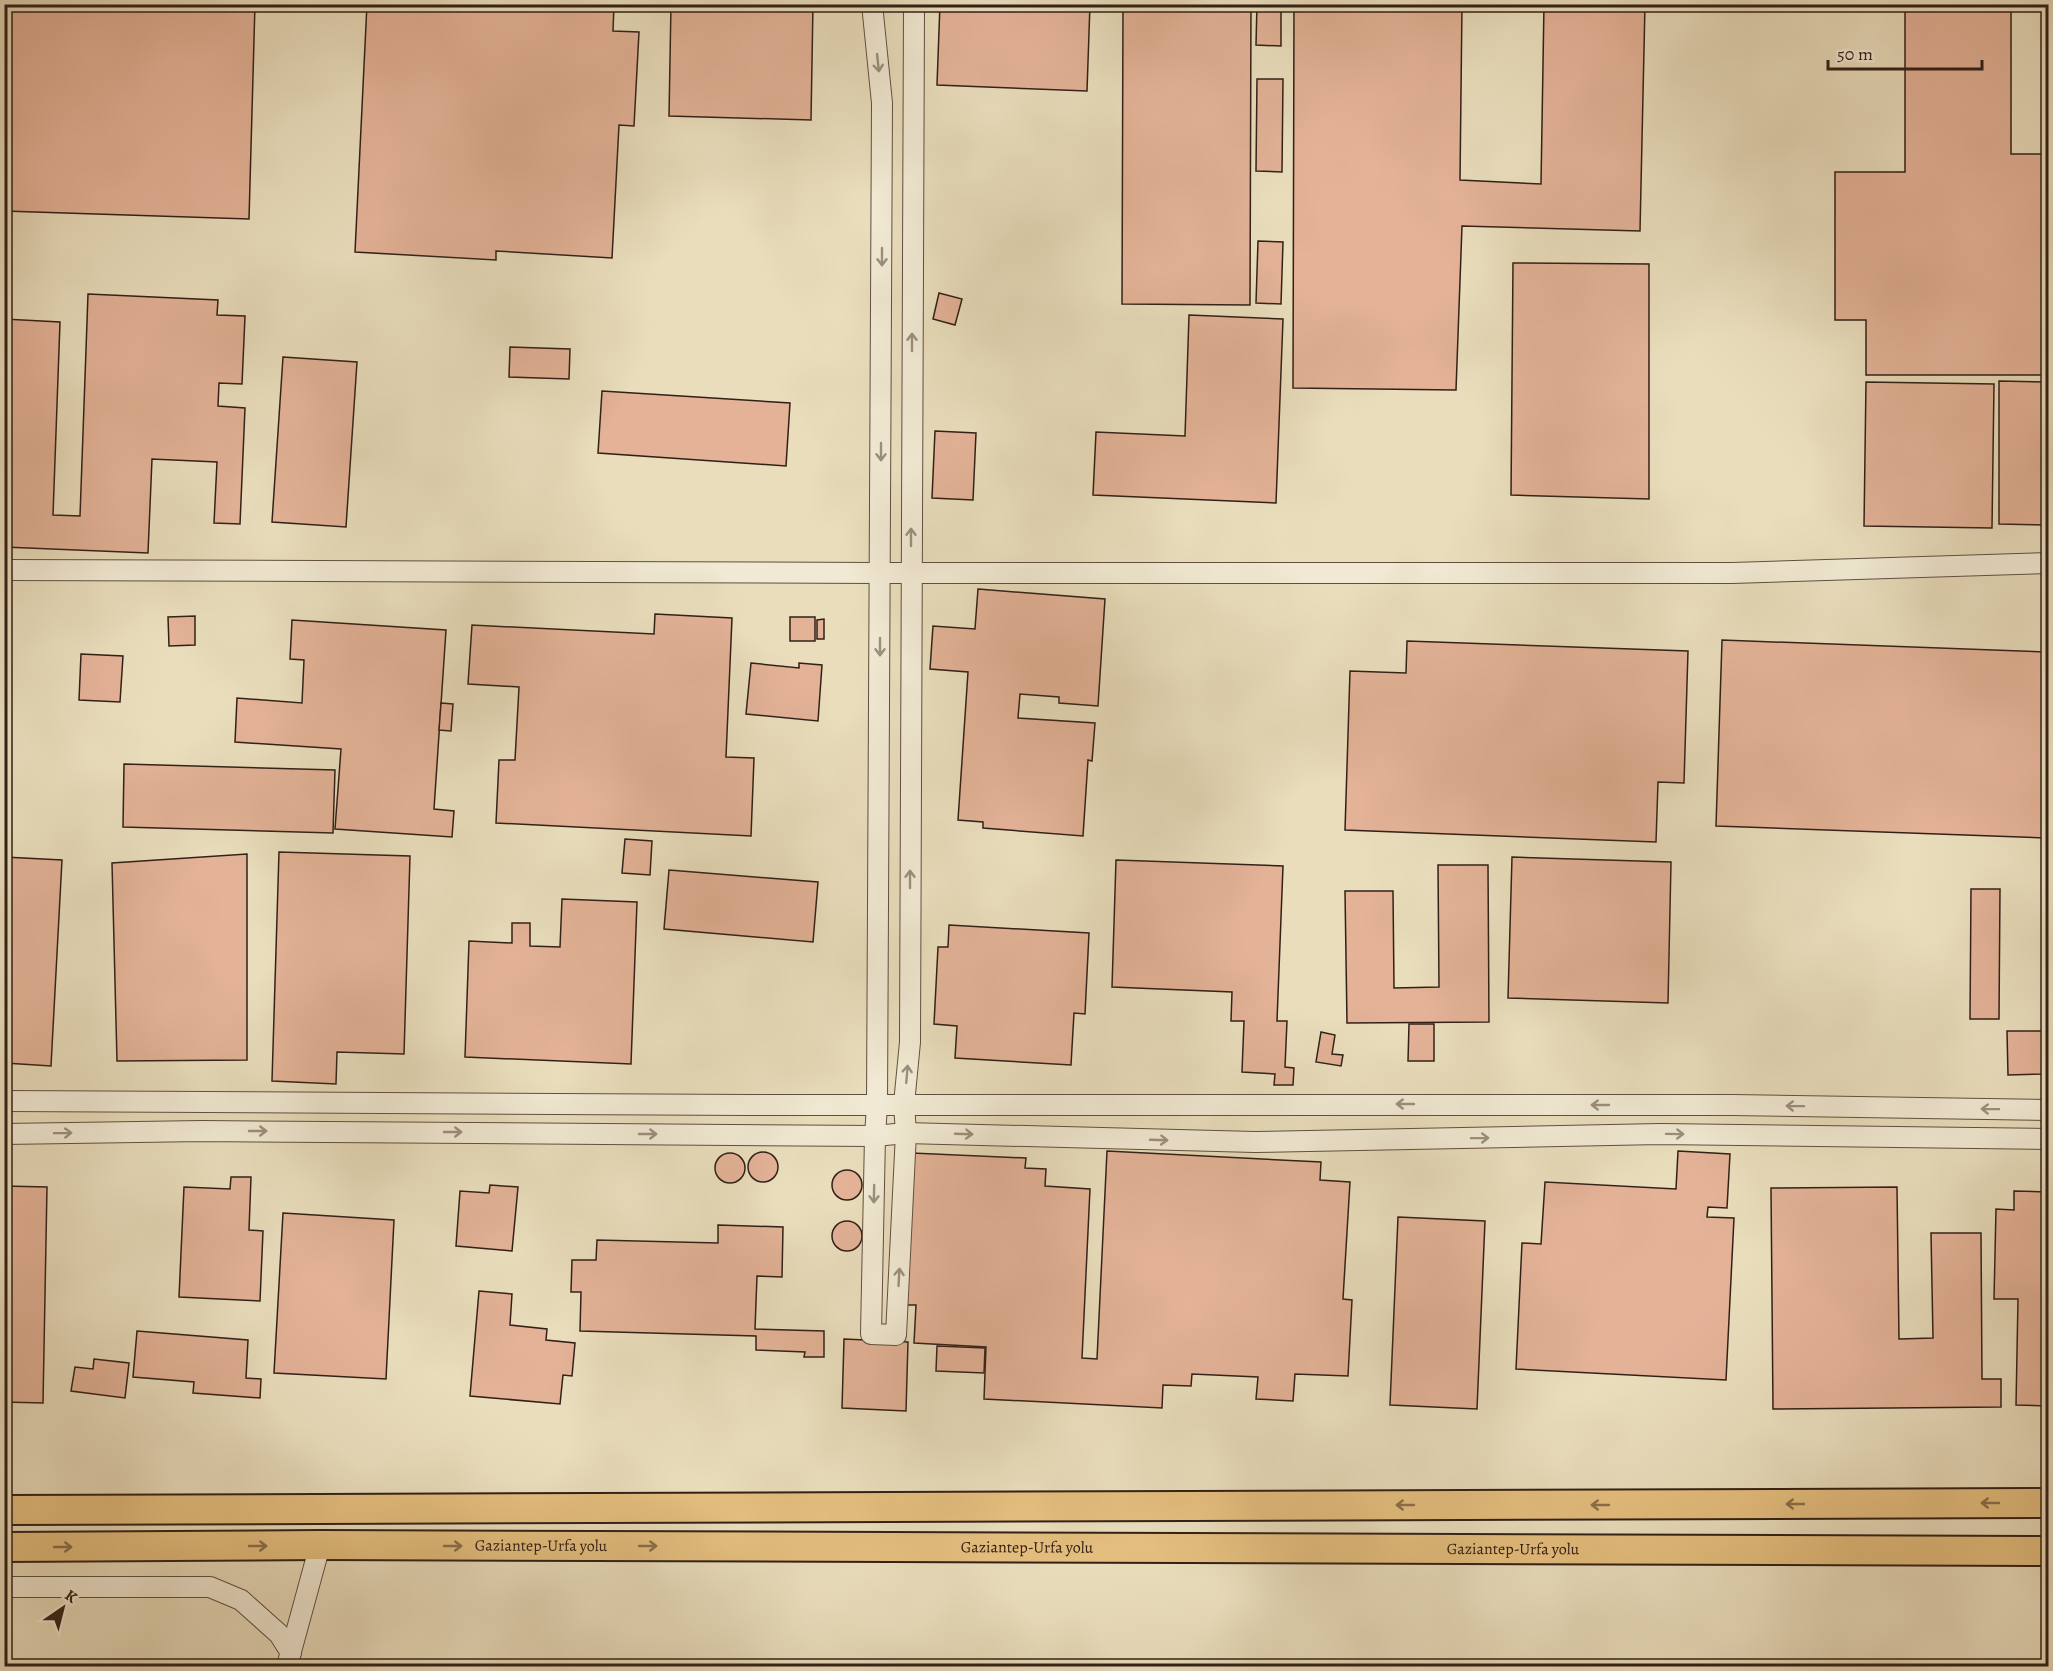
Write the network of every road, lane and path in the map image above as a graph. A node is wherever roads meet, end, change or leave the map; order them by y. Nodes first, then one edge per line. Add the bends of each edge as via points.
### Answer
1 (872, 4) edge
2 (914, 4) edge
3 (2049, 563) edge
4 (4, 570) edge
5 (880, 573) junction
6 (911, 573) junction
7 (4, 1101) edge
8 (904, 1104) junction
9 (877, 1105) junction
10 (2049, 1110) edge
11 (906, 1133) junction
12 (4, 1134) edge
13 (875, 1136) junction
14 (2049, 1139) edge
15 (2049, 1503) edge
16 (4, 1510) edge
17 (320, 1545) junction
18 (4, 1547) edge
19 (2049, 1551) edge
20 (4, 1587) edge
21 (289, 1660) edge

1 -> 5 street via 882,103
6 -> 2 street
3 - 6 street via 1732,573
4 - 5 street
5 - 6 street
5 -> 9 street
8 -> 6 street via 910,1042
7 - 9 street
8 - 9 street
10 -> 8 street via 1708,1105
8 - 11 street
9 - 13 street
11 - 13 street
13 -> 11 street via 871,1334 896,1335
11 -> 14 street via 1255,1142 1660,1134
12 -> 13 street via 203,1131
15 -> 16 highway
18 -> 17 highway, Gaziantep-Urfa yolu
17 -> 19 highway, Gaziantep-Urfa yolu
17 - 21 street
20 - 21 street via 210,1587 242,1600 279,1634

